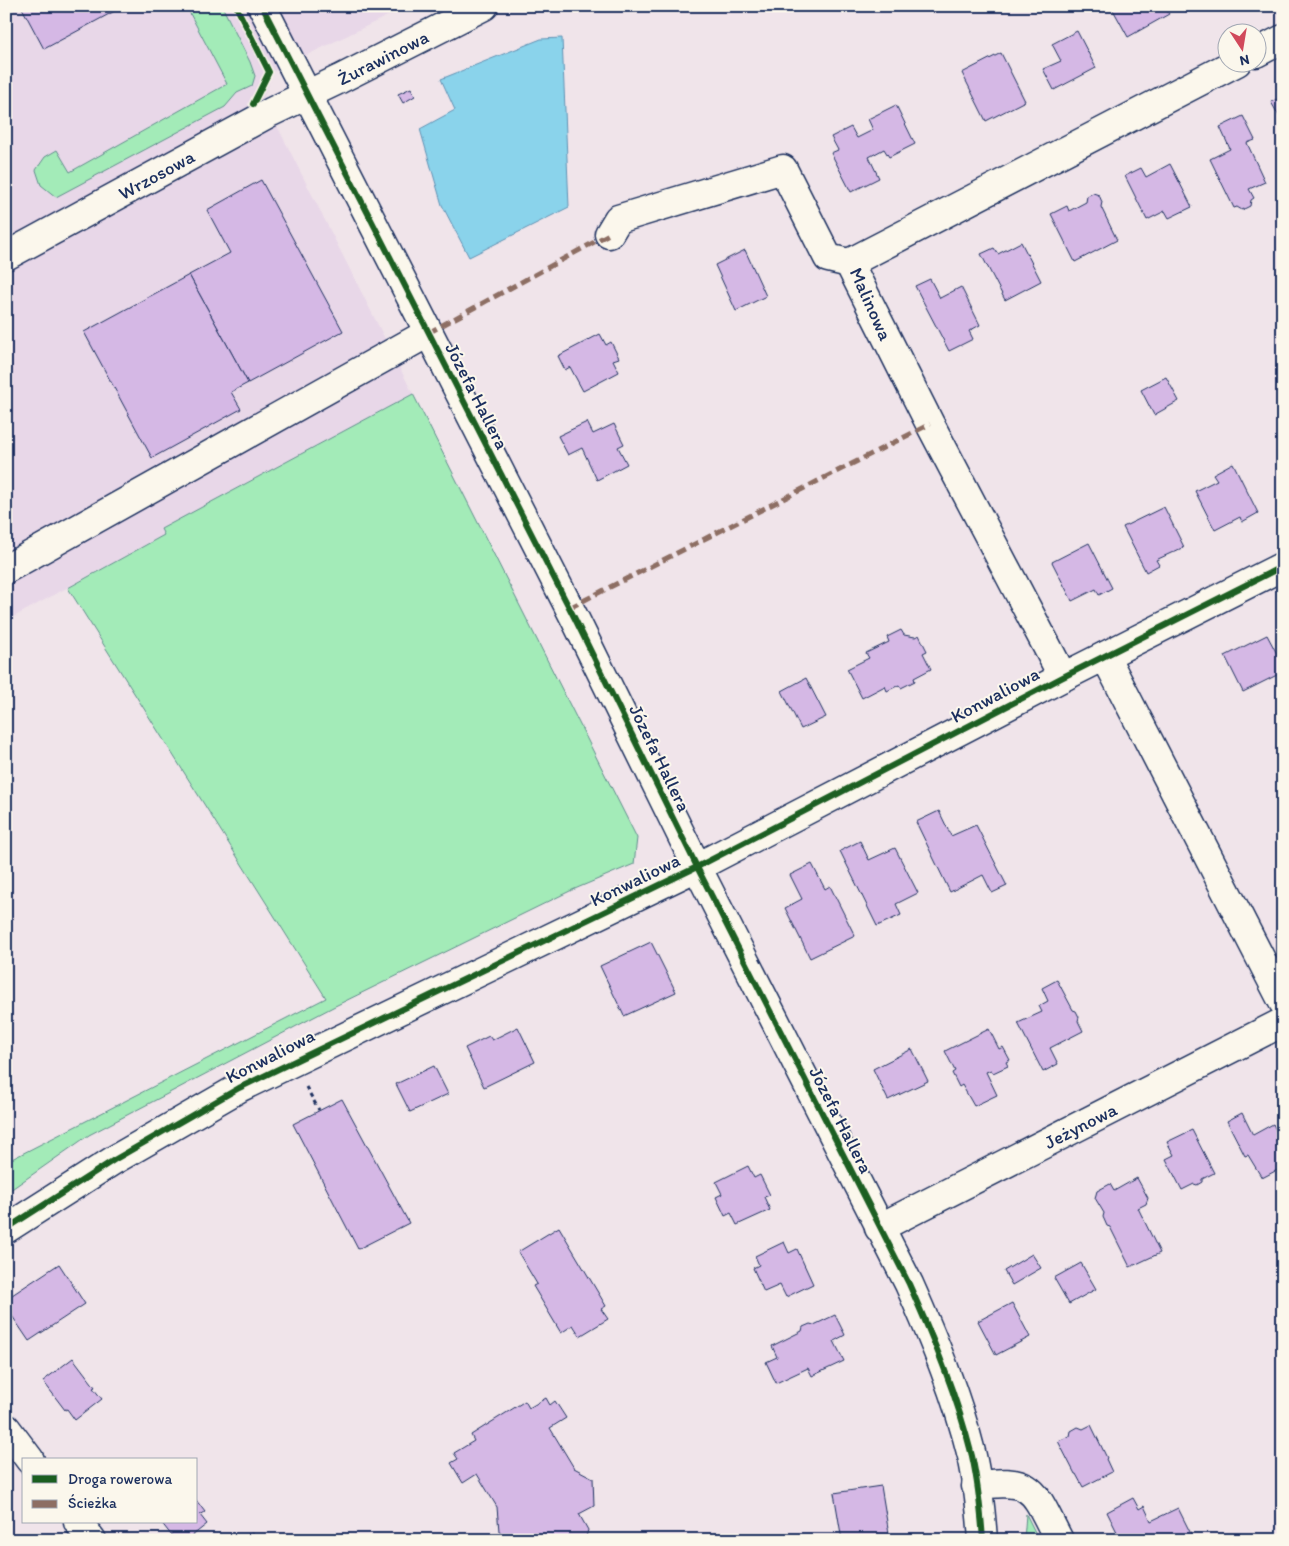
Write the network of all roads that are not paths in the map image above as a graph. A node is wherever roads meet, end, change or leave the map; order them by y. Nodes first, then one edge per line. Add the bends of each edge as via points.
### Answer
1 (262, 6) edge
2 (484, 6) edge
3 (1283, 39) edge
4 (1266, 47) edge
5 (1218, 72) edge
6 (307, 93) junction
7 (609, 234) dead end
8 (6, 256) edge
9 (849, 263) junction
10 (428, 333) junction
11 (1283, 566) edge
12 (6, 570) edge
13 (1105, 656) junction
14 (1063, 677) junction
15 (696, 867) junction
16 (1283, 1002) edge
17 (1283, 1022) edge
18 (879, 1228) junction
19 (6, 1229) edge
20 (6, 1428) edge
21 (28, 1458) edge
22 (976, 1486) junction
23 (80, 1524) edge
24 (92, 1540) edge
25 (983, 1540) edge
26 (1059, 1540) edge

1 - 6 street, Józefa Hallera
2 - 6 street, Żurawinowa
3 - 4 street
5 - 9 street, Malinowa
6 - 8 street, Wrzosowa
6 - 10 street, Józefa Hallera
7 - 9 street via 618,219 783,170 828,258
9 - 14 street, Malinowa
10 - 12 street
10 - 15 street, Józefa Hallera via 575,619
11 - 13 street, Konwaliowa
13 - 14 street, Konwaliowa
13 - 16 street
14 - 15 street, Konwaliowa
15 - 18 street, Józefa Hallera
15 - 19 street, Konwaliowa via 240,1088 114,1160
17 - 18 street, Jeżynowa
18 - 22 street, Józefa Hallera via 909,1284 949,1380 972,1458
20 - 21 street
22 - 25 street, Józefa Hallera
22 - 26 street via 1001,1482 1021,1484 1036,1495
23 - 24 street

